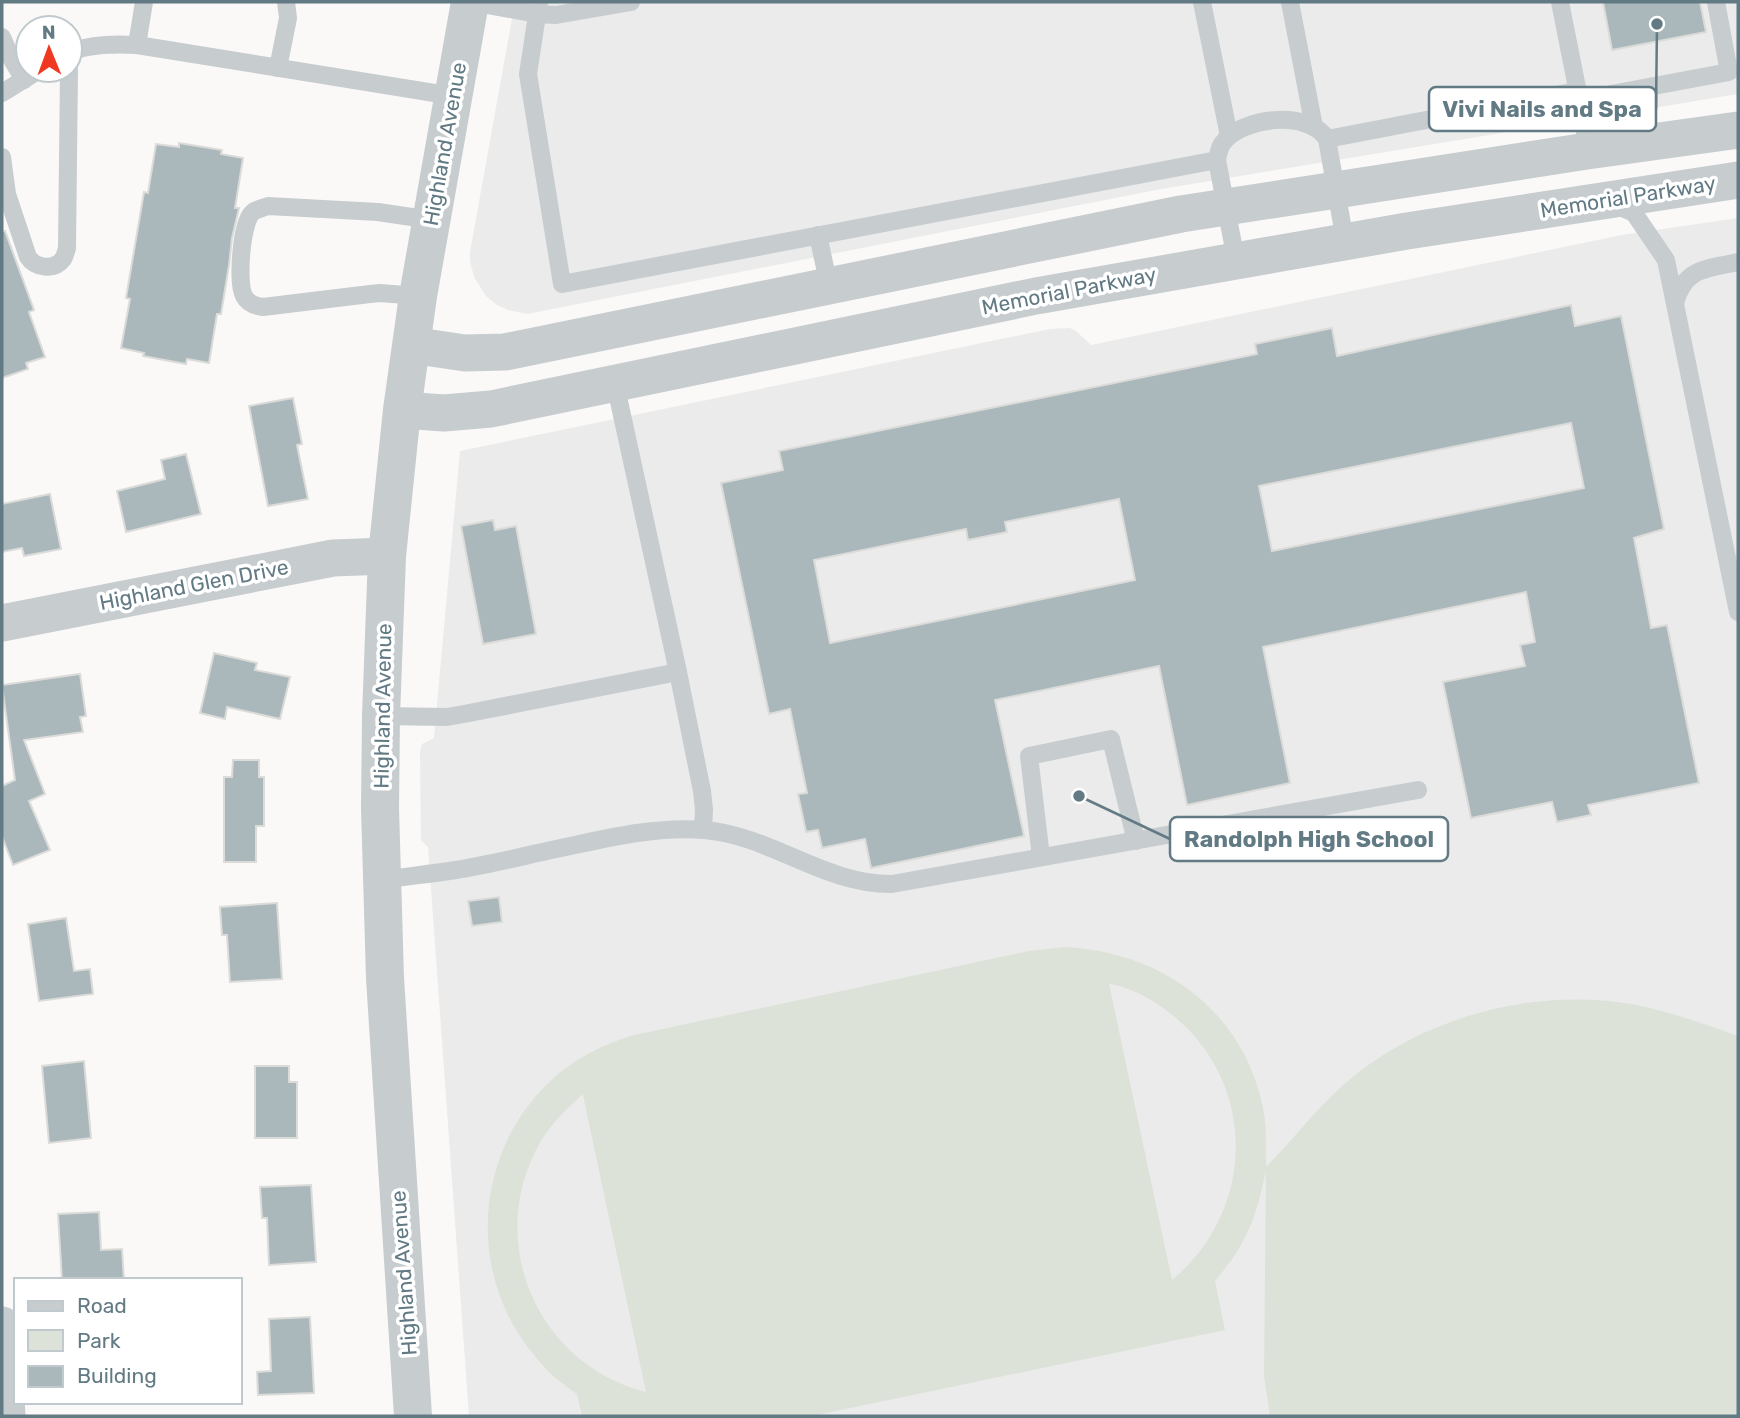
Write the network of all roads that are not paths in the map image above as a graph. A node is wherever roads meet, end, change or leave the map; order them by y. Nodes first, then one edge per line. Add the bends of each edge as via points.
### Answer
1 (144, 2) edge
2 (286, 2) edge
3 (470, 2) edge
4 (631, 2) edge
5 (1202, 2) edge
6 (1290, 2) edge
7 (1560, 2) edge
8 (1716, 2) edge
9 (538, 8) edge
10 (2, 37) edge
11 (137, 45) junction
12 (84, 49) edge
13 (14, 63) edge
14 (278, 68) junction
15 (17, 84) edge
16 (69, 84) edge
17 (2, 93) edge
18 (453, 96) junction
19 (1578, 96) junction
20 (1738, 130) edge
21 (1321, 133) junction
22 (1229, 136) junction
23 (1587, 150) junction
24 (2, 157) edge
25 (1217, 160) junction
26 (1738, 180) edge
27 (1336, 189) junction
28 (1605, 200) junction
29 (1226, 207) junction
30 (432, 219) junction
31 (818, 235) junction
32 (1345, 241) junction
33 (1236, 260) junction
34 (1738, 262) edge
35 (829, 286) junction
36 (418, 296) junction
37 (1675, 303) junction
38 (411, 345) junction
39 (615, 383) junction
40 (402, 410) junction
41 (387, 556) junction
42 (1738, 612) edge
43 (2, 623) edge
44 (678, 672) junction
45 (380, 716) junction
46 (1418, 790) dead end
47 (703, 830) junction
48 (1136, 841) junction
49 (1041, 858) junction
50 (382, 880) junction
51 (2, 1325) edge
52 (7, 1416) edge
53 (413, 1416) edge

1 - 11 lane
2 - 14 lane via 288,18
3 - 9 lane
3 - 18 street, Highland Avenue
4 - 9 lane via 556,15
5 - 22 lane
6 - 21 lane
7 - 19 lane
8 - 19 lane via 1729,72
9 - 31 lane via 528,74 562,284
10 - 13 lane
11 - 12 lane
11 - 14 lane
14 - 18 lane
15 - 17 lane
16 - 24 lane via 67,248 59,263 37,267 28,257 7,194
18 - 30 street, Highland Avenue
19 - 21 lane
19 - 23 lane
20 - 23 street
21 - 22 lane via 1305,122 1282,119
21 - 27 lane
22 - 25 lane
23 - 27 street
25 - 29 lane
25 - 31 lane
26 - 28 street, Memorial Parkway
27 - 29 street
27 - 32 lane
28 - 32 street, Memorial Parkway
28 - 37 lane via 1633,214 1665,257
29 - 33 lane
29 - 35 street
30 - 36 street, Highland Avenue
30 - 36 lane via 268,206 253,213 246,227 241,285 242,294 254,305 380,293
31 - 35 lane
32 - 33 street, Memorial Parkway
33 - 39 street, Memorial Parkway via 1036,296
34 - 37 lane via 1688,277
35 - 38 street via 505,352 465,353
36 - 38 street, Highland Avenue
37 - 42 lane
38 - 40 street, Highland Avenue
39 - 40 street, Memorial Parkway via 470,412
39 - 44 lane
40 - 41 street, Highland Avenue
41 - 43 street, Highland Glen Drive via 333,558
41 - 45 street, Highland Avenue
44 - 45 lane via 447,717
44 - 47 lane via 702,791
45 - 50 street, Highland Avenue
46 - 48 lane
47 - 49 lane via 746,838 846,878 875,884
47 - 50 lane via 616,837 458,870
48 - 49 lane
48 - 49 lane via 1111,738 1029,756
50 - 53 street, Highland Avenue
51 - 52 street

